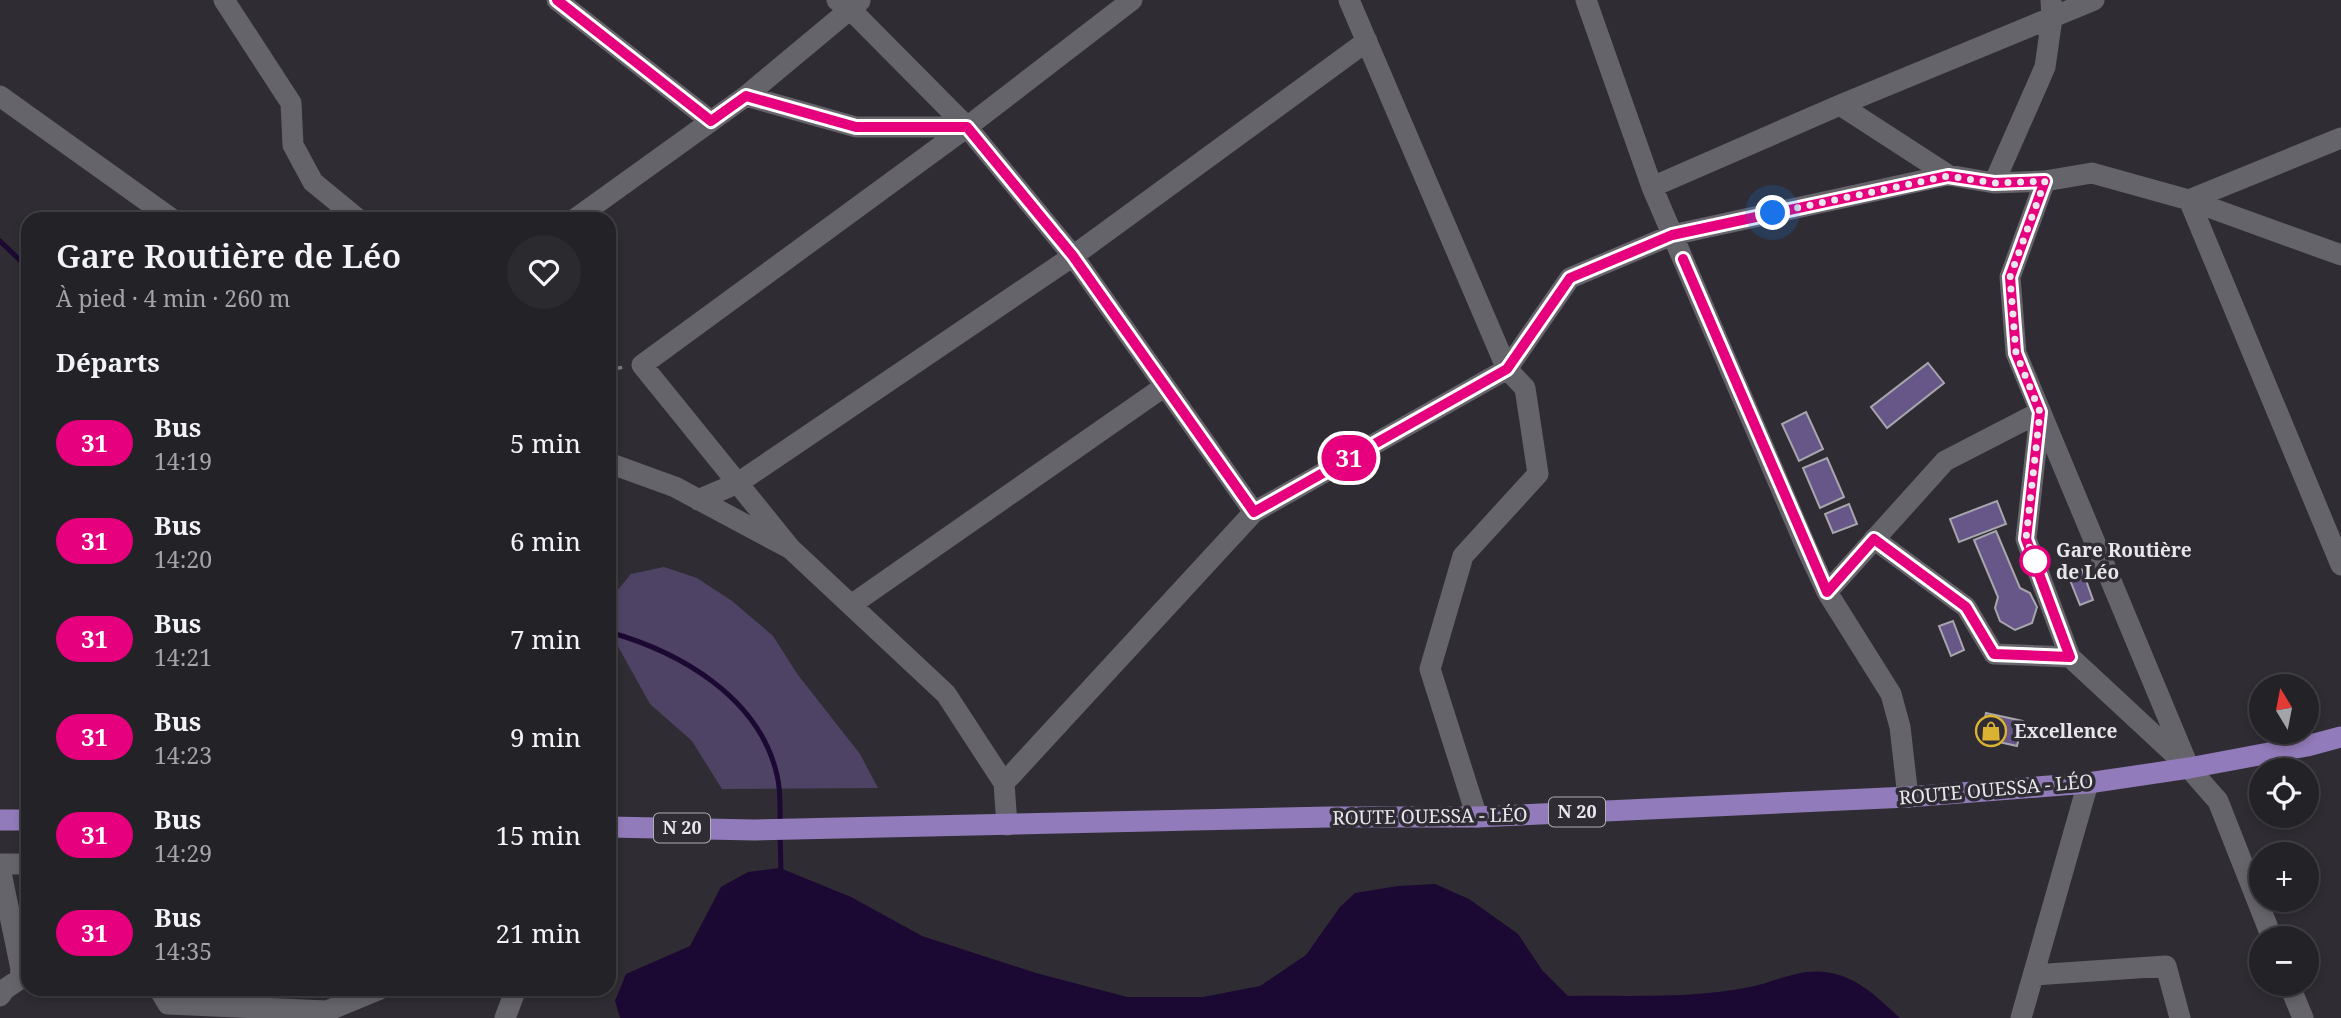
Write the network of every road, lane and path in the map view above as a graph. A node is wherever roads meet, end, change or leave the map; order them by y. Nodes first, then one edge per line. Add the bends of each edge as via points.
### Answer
1 (223, 0) edge
2 (557, 0) edge
3 (1132, 0) edge
4 (1349, 0) edge
5 (1586, 0) edge
6 (2094, 0) edge
7 (849, 3) edge
8 (2052, 9) edge
9 (1367, 41) junction
10 (0, 96) edge
11 (746, 96) junction
12 (1840, 105) junction
13 (711, 121) junction
14 (967, 127) junction
15 (2341, 138) edge
16 (1948, 176) junction
17 (2045, 181) junction
18 (1994, 183) junction
19 (1652, 187) junction
20 (2189, 200) junction
21 (162, 212) edge
22 (349, 212) edge
23 (586, 212) edge
24 (1672, 235) junction
25 (2341, 255) edge
26 (1073, 256) junction
27 (1507, 369) junction
28 (1165, 386) junction
29 (2040, 412) junction
30 (616, 466) edge
31 (737, 482) junction
32 (698, 500) junction
33 (1254, 512) junction
34 (1874, 539) junction
35 (791, 549) junction
36 (2341, 565) edge
37 (1827, 592) junction
38 (851, 605) junction
39 (2070, 657) junction
40 (2341, 737) edge
41 (2189, 768) junction
42 (1003, 783) junction
43 (2088, 783) junction
44 (1908, 797) junction
45 (1477, 817) junction
46 (0, 820) edge
47 (21, 820) edge
48 (1007, 825) junction
49 (616, 827) edge
50 (21, 864) edge
51 (0, 866) edge
52 (2267, 926) edge
53 (2034, 975) junction
54 (0, 996) edge
55 (163, 996) edge
56 (364, 996) edge
57 (513, 996) edge
58 (2294, 996) edge
59 (2024, 1008) edge
60 (250, 1013) edge
61 (505, 1018) edge
62 (2039, 1018) edge
63 (2180, 1018) edge
64 (2303, 1018) edge

1 - 22 street via 291,103 293,145 313,182
2 - 13 street
3 - 14 street
4 - 9 street
5 - 19 street
6 - 8 street
7 - 11 street
7 - 14 street
8 - 12 street
8 - 18 street via 2045,67
9 - 26 street
9 - 27 street
10 - 21 street
11 - 13 street
11 - 14 street via 856,127
12 - 16 street
12 - 19 street
13 - 23 street
14 - 26 street
14 - 31 street via 642,365
15 - 20 street
16 - 18 street
16 - 24 street
17 - 18 street
17 - 20 street via 2092,173
17 - 29 street via 2010,277 2016,353
19 - 24 street
20 - 25 street
20 - 36 street
24 - 27 street via 1570,278
24 - 37 street
26 - 28 street
26 - 31 street
27 - 33 street
27 - 45 street via 1525,388 1538,474 1463,556 1430,669
28 - 33 street
28 - 38 street
29 - 34 street via 1945,461
29 - 39 street via 2026,539
29 - 41 street
30 - 32 street
31 - 32 street
31 - 35 street
32 - 35 street
33 - 42 street
34 - 37 street
34 - 39 street via 1966,607 1994,654
35 - 38 street
37 - 44 street via 1891,694 1900,727
38 - 42 street via 946,694
39 - 41 street
40 - 41 main road, ROUTE OUESSA - LÉO / N 20
41 - 43 main road, ROUTE OUESSA - LÉO / N 20
41 - 52 street via 2218,801
42 - 48 street
43 - 44 main road, ROUTE OUESSA - LÉO / N 20
43 - 53 street
44 - 45 main road, ROUTE OUESSA - LÉO / N 20
45 - 48 main road, ROUTE OUESSA - LÉO / N 20
46 - 47 main road
48 - 49 main road, ROUTE OUESSA - LÉO / N 20 via 755,830
50 - 51 street
51 - 54 street via 21,969 20,979
53 - 59 street
53 - 63 street via 2166,966
55 - 60 street via 167,1004
56 - 60 street via 327,1012
57 - 61 street
58 - 64 street
59 - 62 street

